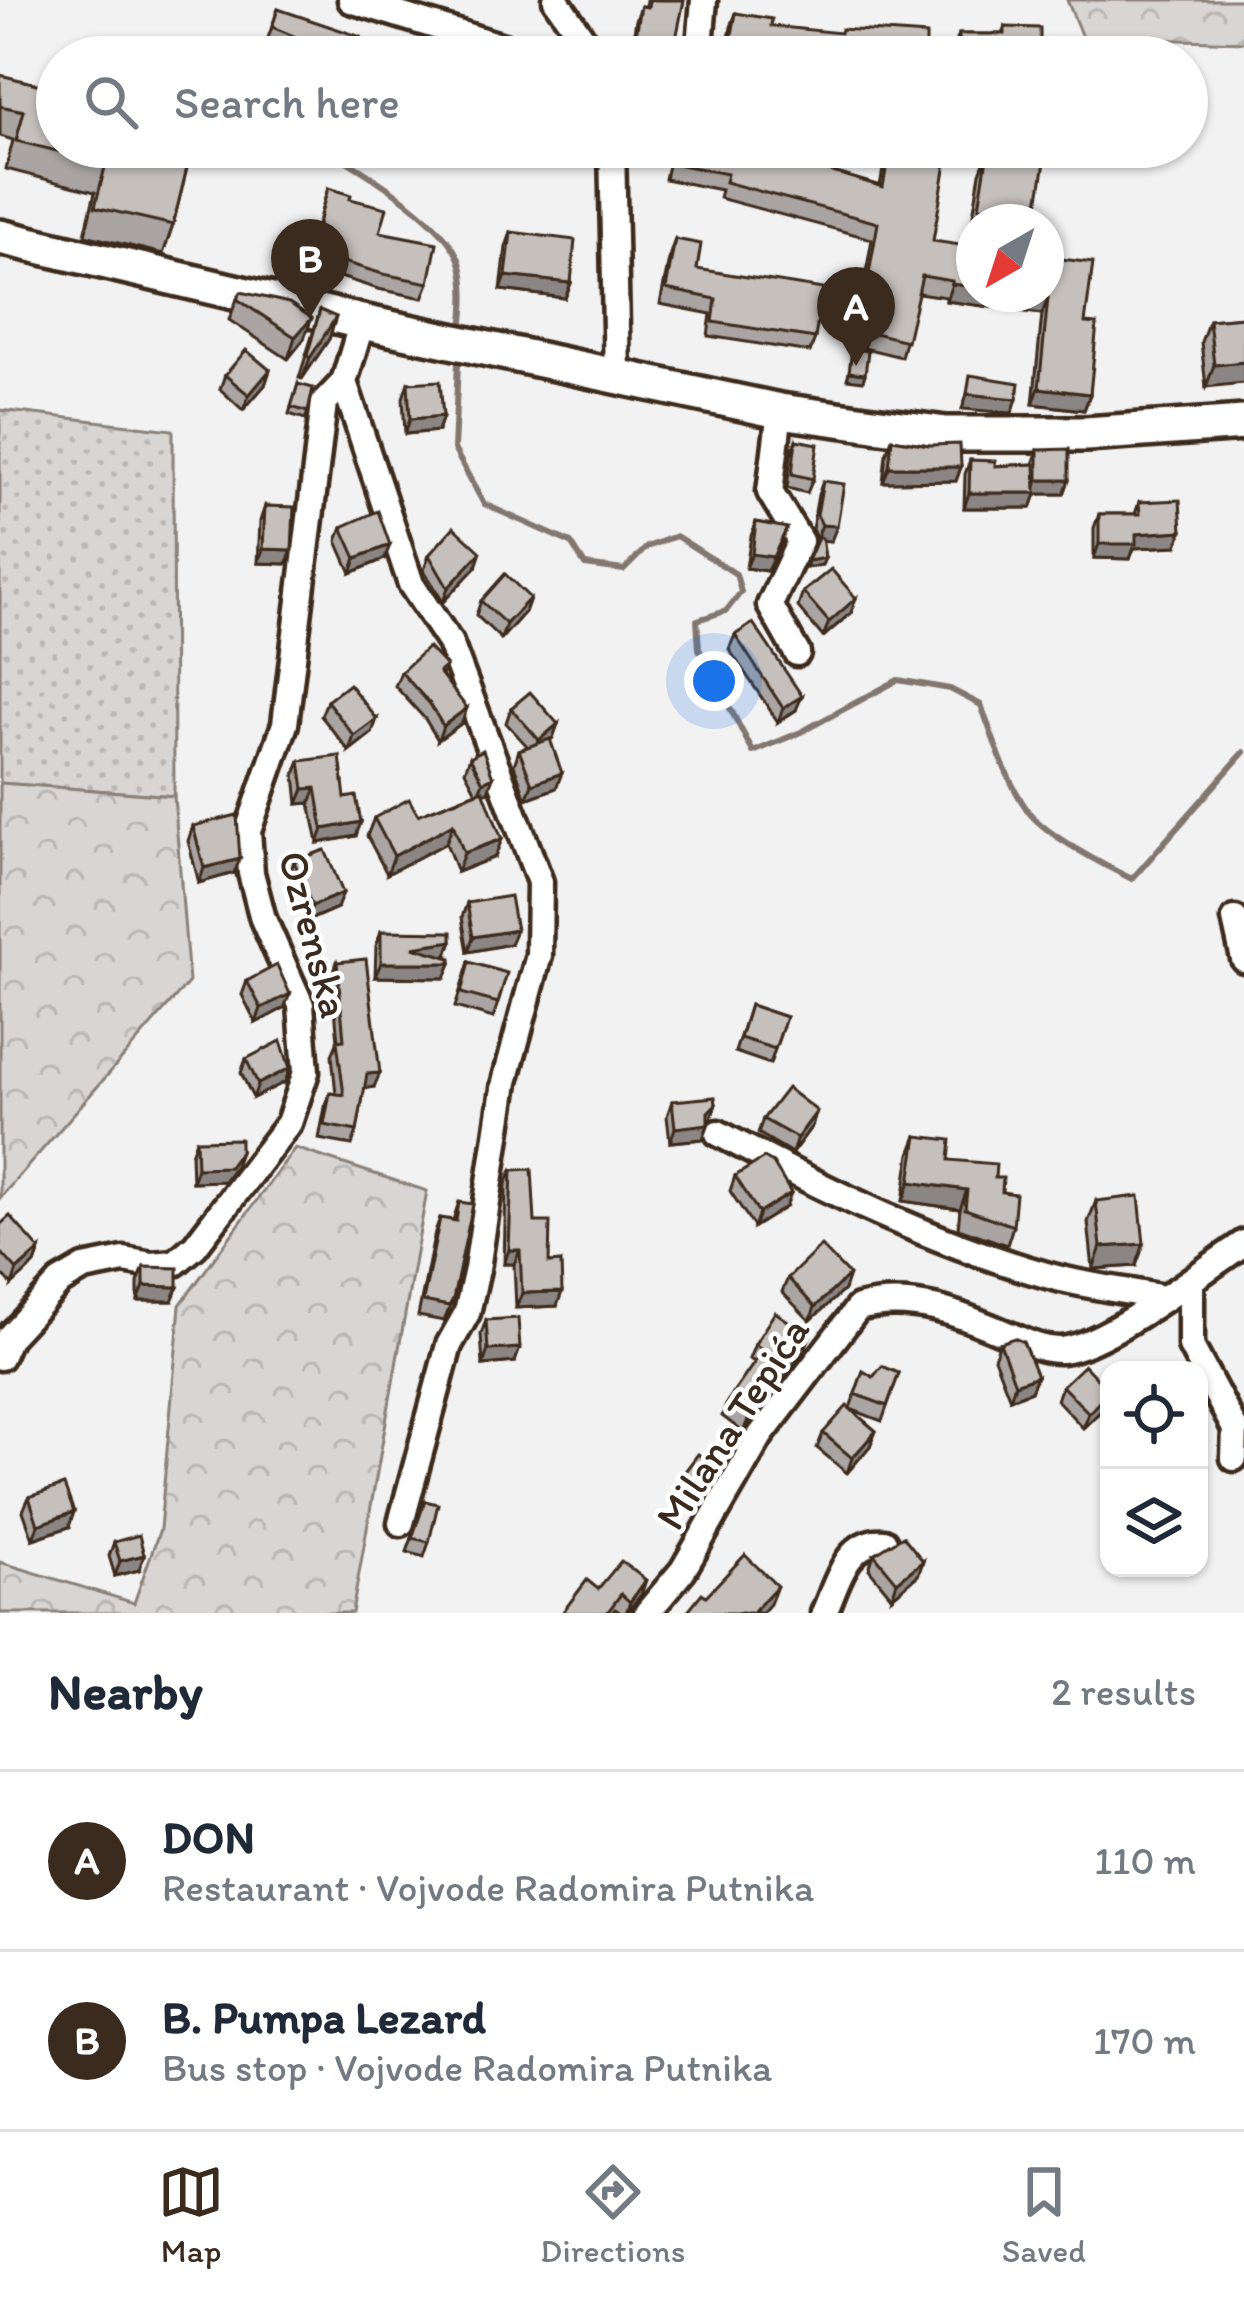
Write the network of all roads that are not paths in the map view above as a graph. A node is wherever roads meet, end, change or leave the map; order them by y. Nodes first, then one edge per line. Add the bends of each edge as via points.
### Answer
1 (352, 0) edge
2 (556, 0) edge
3 (704, 0) edge
4 (468, 36) edge
5 (581, 36) edge
6 (701, 36) edge
7 (612, 168) edge
8 (0, 237) edge
9 (362, 322) junction
10 (617, 374) junction
11 (344, 382) junction
12 (781, 411) junction
13 (1244, 423) edge
14 (797, 653) dead end
15 (1234, 919) dead end
16 (1244, 959) edge
17 (718, 1133) dead end
18 (1244, 1243) edge
19 (1192, 1281) junction
20 (1163, 1298) junction
21 (0, 1357) edge
22 (1234, 1458) dead end
23 (401, 1523) dead end
24 (884, 1542) edge
25 (646, 1613) edge
26 (824, 1613) edge

1 - 4 street
2 - 5 street
3 - 6 street
7 - 10 street
8 - 9 main road
9 - 10 main road
9 - 11 street, Ozrenska
10 - 12 main road
11 - 21 street, Ozrenska via 324,403 285,724 248,831 263,919 301,1005 306,1072 289,1124 175,1263 84,1268 60,1282
11 - 23 street via 411,584 450,643 541,882 539,955 505,1082 477,1269
12 - 13 main road via 946,434
12 - 14 street via 770,492 800,541 770,605
15 - 16 street
17 - 20 street via 952,1244 1050,1276
18 - 19 street, Milana Tepića
19 - 20 street, Milana Tepića
19 - 22 street via 1191,1346 1235,1429
20 - 25 street, Milana Tepića via 1086,1345 1058,1351 952,1311 913,1303 858,1308 760,1436 683,1570
24 - 26 street via 855,1550

